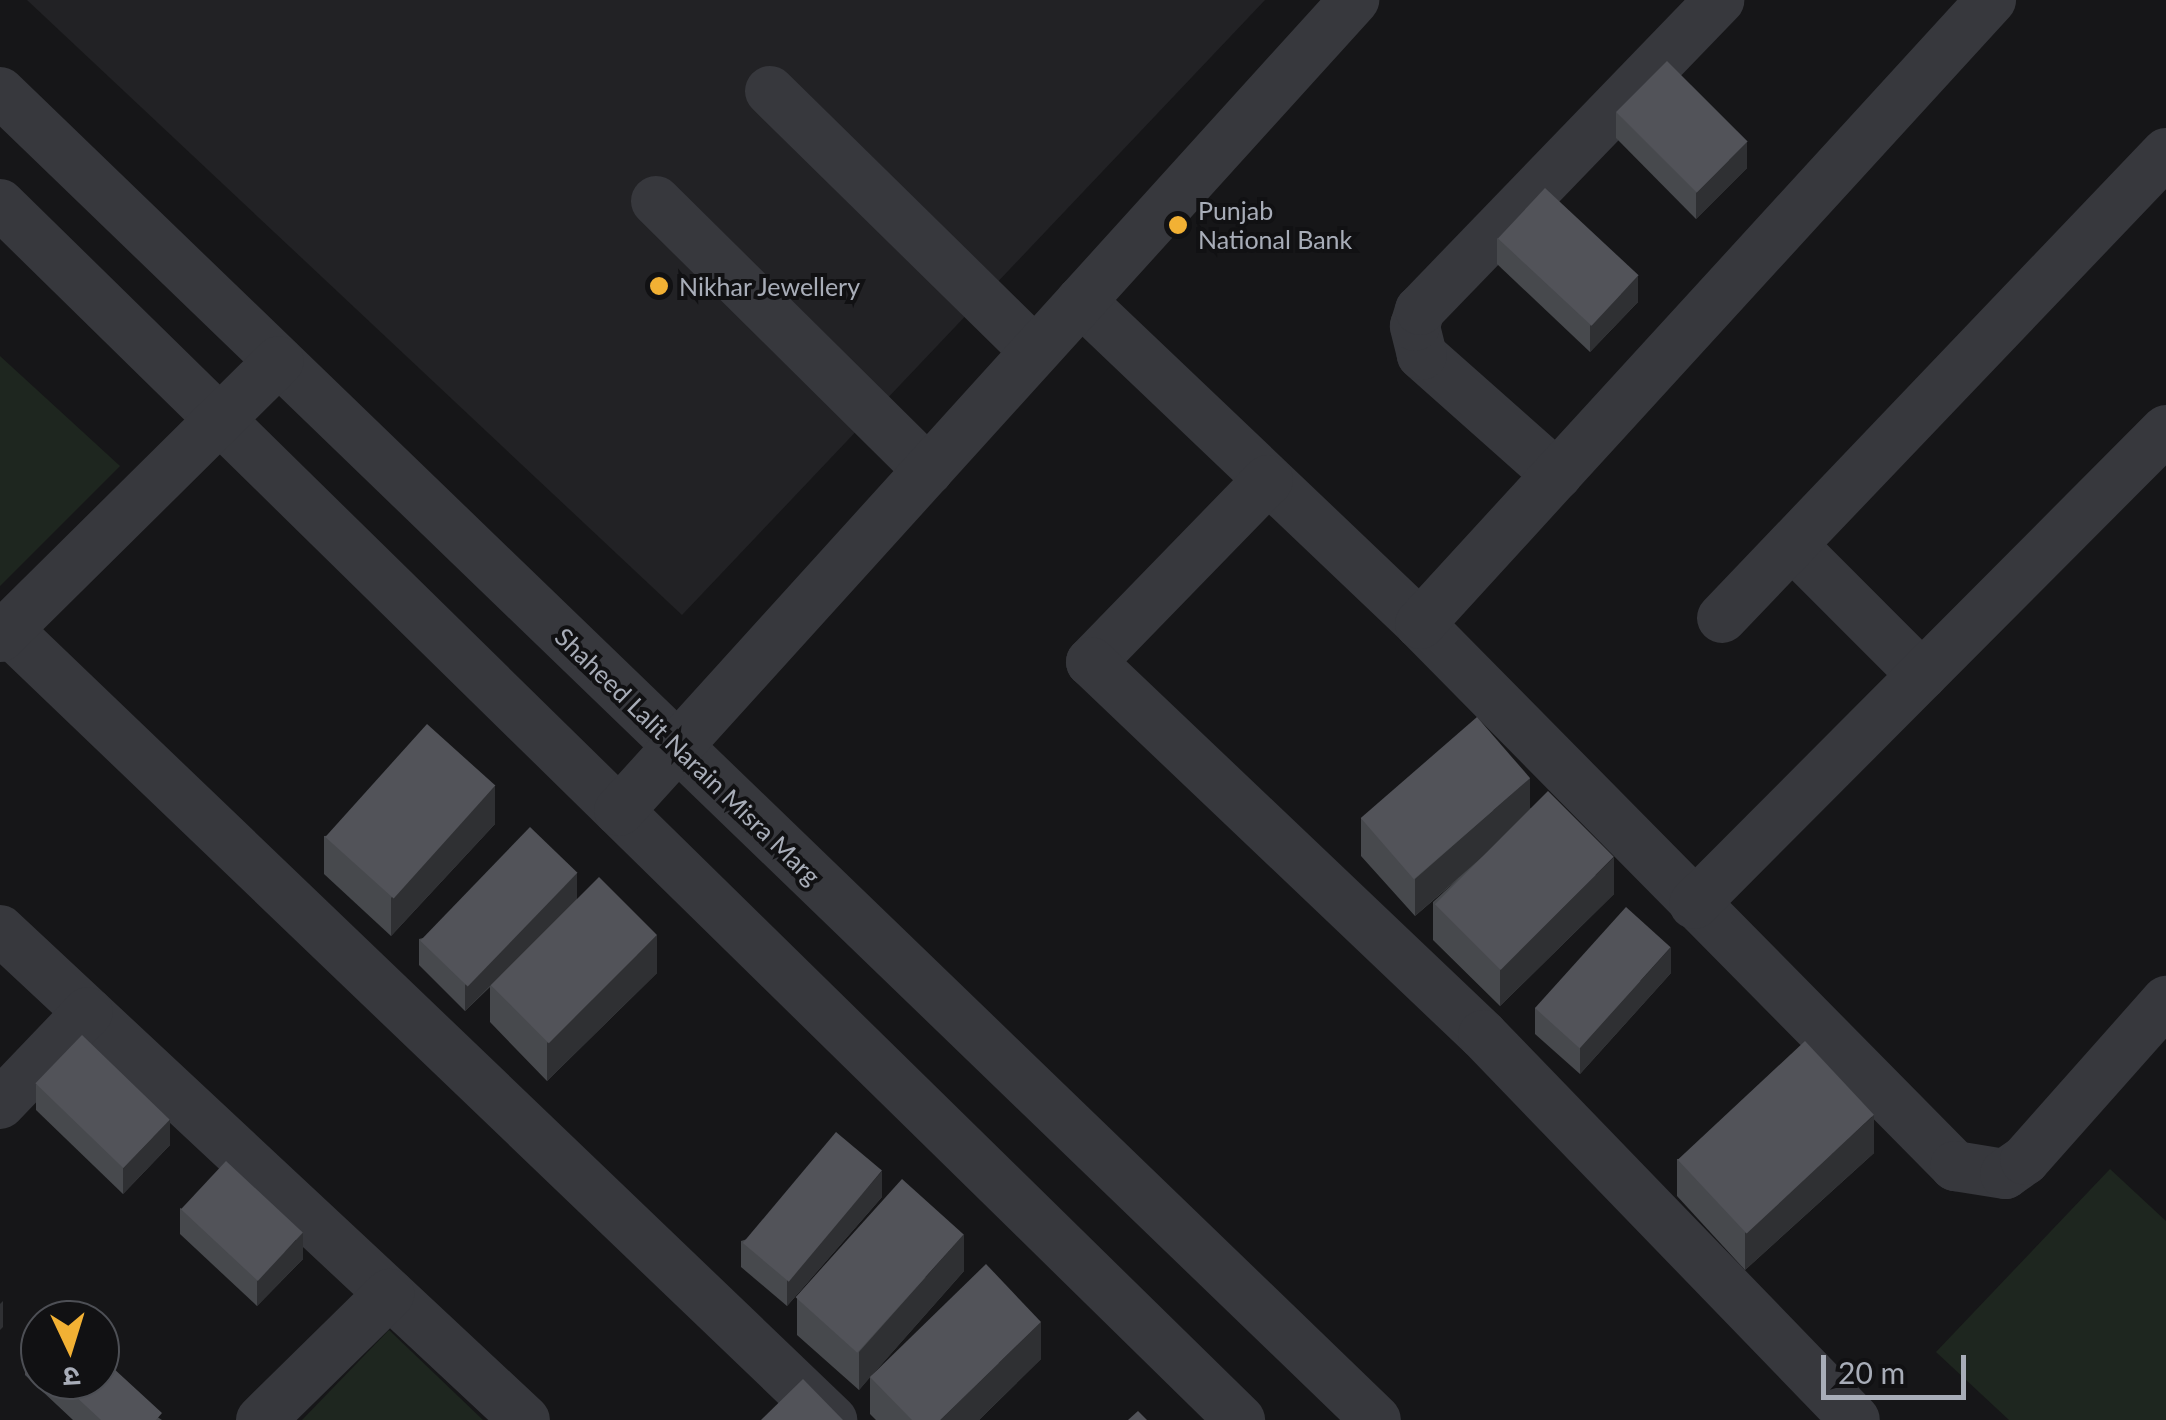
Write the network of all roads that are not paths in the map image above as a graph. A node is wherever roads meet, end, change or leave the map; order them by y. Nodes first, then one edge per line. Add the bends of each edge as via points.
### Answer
1 (1354, 0) edge
2 (1719, 0) edge
3 (1992, 0) edge
4 (770, 90) dead end
5 (0, 92) edge
6 (2166, 153) edge
7 (656, 201) dead end
8 (0, 204) edge
9 (1081, 301) junction
10 (1036, 351) junction
11 (279, 361) junction
12 (219, 420) junction
13 (2166, 430) edge
14 (928, 470) junction
15 (1557, 474) junction
16 (1268, 480) junction
17 (1792, 545) junction
18 (1722, 618) dead end
19 (1420, 624) junction
20 (4, 633) edge
21 (1922, 675) junction
22 (678, 746) junction
23 (619, 811) junction
24 (1694, 904) junction
25 (0, 930) edge
26 (2166, 1002) edge
27 (88, 1012) junction
28 (0, 1104) edge
29 (390, 1294) junction
30 (261, 1420) edge
31 (525, 1420) edge
32 (832, 1420) edge
33 (1240, 1420) edge
34 (1376, 1420) edge
35 (1854, 1420) edge

1 - 9 street
2 - 15 street via 1420,310 1414,326 1422,356
3 - 15 street
4 - 10 street
5 - 11 street, Shaheed Lalit Narain Misra Marg
6 - 17 street
7 - 14 street
8 - 12 street
9 - 10 street
9 - 16 street
10 - 14 street
11 - 12 street
11 - 22 street, Shaheed Lalit Narain Misra Marg
12 - 20 street
12 - 23 street
13 - 21 street
14 - 22 street
15 - 19 street
16 - 19 street
16 - 35 street via 1090,662 1482,1036
17 - 18 street
17 - 21 street
19 - 24 street
20 - 32 street
21 - 24 street
22 - 23 street
22 - 34 street, Shaheed Lalit Narain Misra Marg
23 - 33 street
24 - 26 street via 1956,1166 1978,1174 2005,1174 2024,1160
25 - 27 street
27 - 28 street
27 - 29 street
29 - 30 street
29 - 31 street

